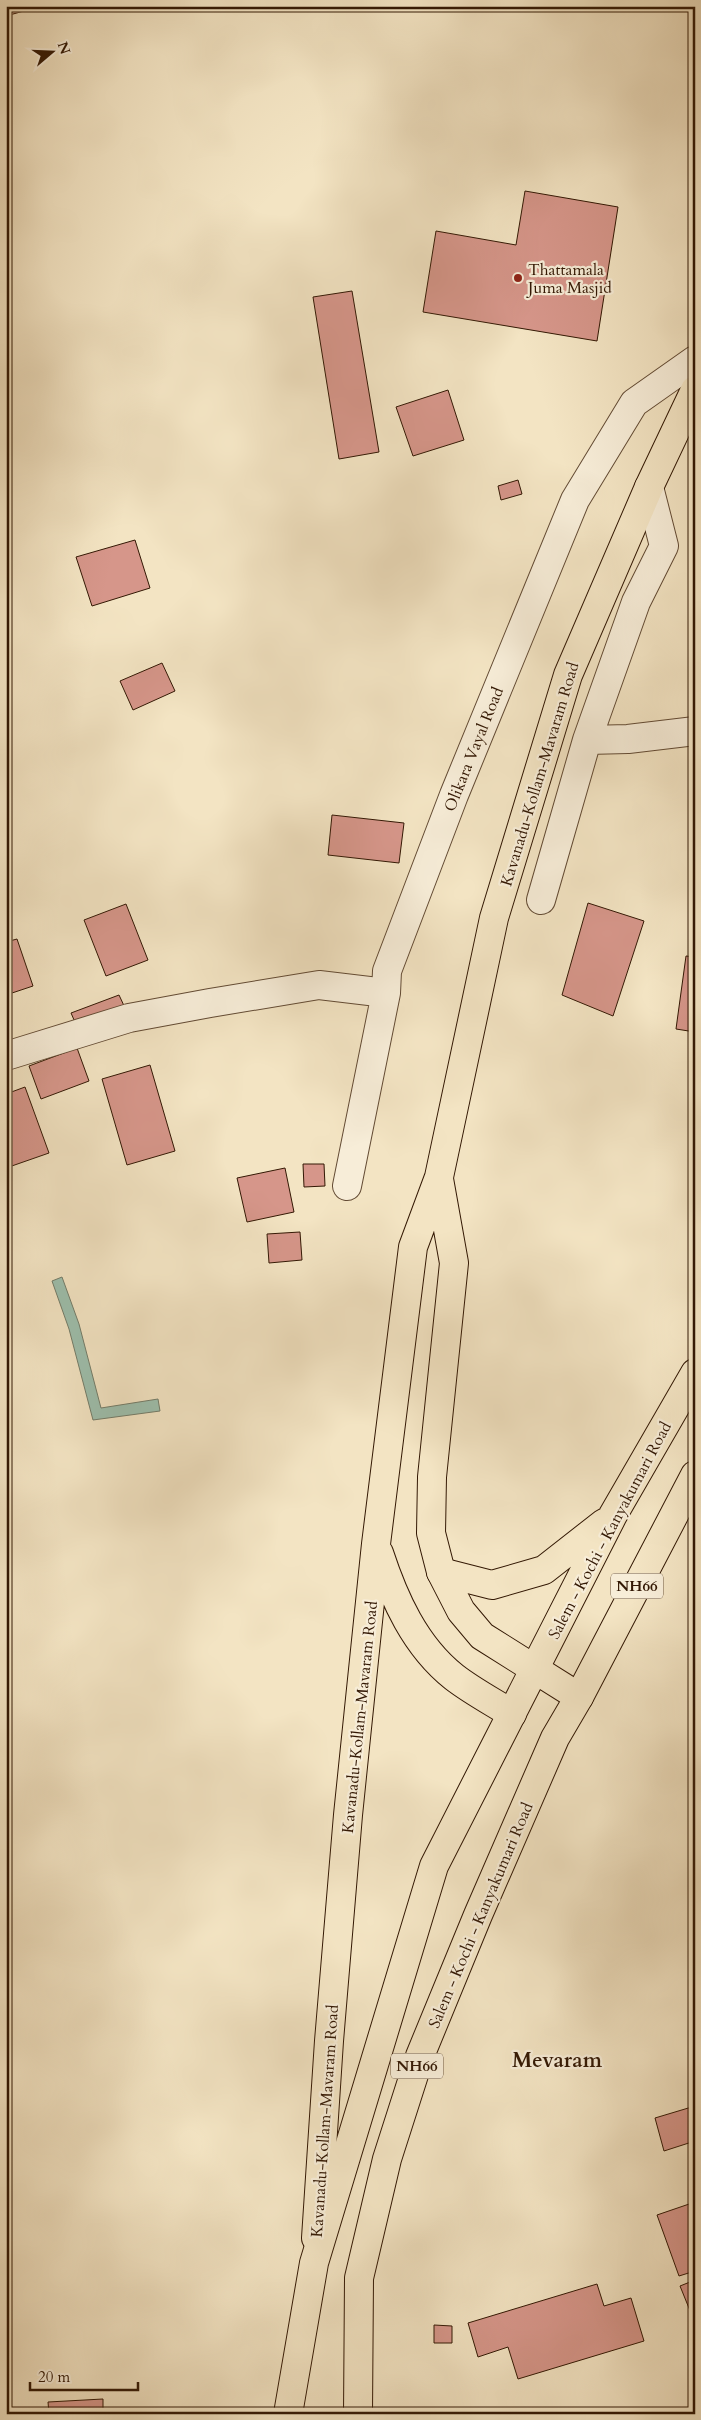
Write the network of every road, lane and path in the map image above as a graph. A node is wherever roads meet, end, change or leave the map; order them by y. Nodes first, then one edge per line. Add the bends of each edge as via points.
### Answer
1 (695, 360) edge
2 (695, 390) edge
3 (649, 488) junction
4 (695, 731) edge
5 (587, 740) junction
6 (541, 900) dead end
7 (386, 993) junction
8 (6, 1056) edge
9 (439, 1177) junction
10 (347, 1186) dead end
11 (695, 1373) edge
12 (691, 1491) edge
13 (613, 1515) junction
14 (376, 1544) junction
15 (441, 1572) junction
16 (535, 1669) junction
17 (579, 1697) junction
18 (512, 1714) junction
19 (314, 2263) junction
20 (288, 2414) edge
21 (358, 2414) edge

1 - 7 street, Olikara Vayal Road via 634,403 575,500 454,795 387,971
2 - 3 main road, Kavanadu-Kollam-Mavaram Road
3 - 5 street via 664,546 636,602
3 - 9 main road, Kavanadu-Kollam-Mavaram Road via 568,675 494,918
4 - 5 street
5 - 6 street
7 - 8 street via 319,985 292,989 129,1018
7 - 10 street, Olikara Vayal Road
9 - 14 main road, Kavanadu-Kollam-Mavaram Road via 413,1246
9 - 15 main road, Kavanadu-Kollam-Mavaram Road via 454,1263 432,1477 431,1533
11 - 13 main road, Salem - Kochi - Kanyakumari Road / NH66
12 - 17 main road, Salem - Kochi - Kanyakumari Road / NH66
13 - 15 main road via 544,1570 492,1585
13 - 16 main road, Salem - Kochi - Kanyakumari Road / NH66
14 - 18 main road via 391,1590 419,1639 453,1676
14 - 19 main road, Kavanadu-Kollam-Mavaram Road via 340,1913
15 - 16 main road, Kavanadu-Kollam-Mavaram Road via 461,1611 482,1636
16 - 17 main road, Kavanadu-Kollam-Mavaram Road
16 - 18 main road, Salem - Kochi - Kanyakumari Road / NH66
17 - 21 main road, Salem - Kochi - Kanyakumari Road / NH66 via 555,1738 478,1915 420,2056 387,2159 359,2278
18 - 19 main road, Salem - Kochi - Kanyakumari Road / NH66 via 434,1866
19 - 20 main road, Salem - Kochi - Kanyakumari Road / NH66

